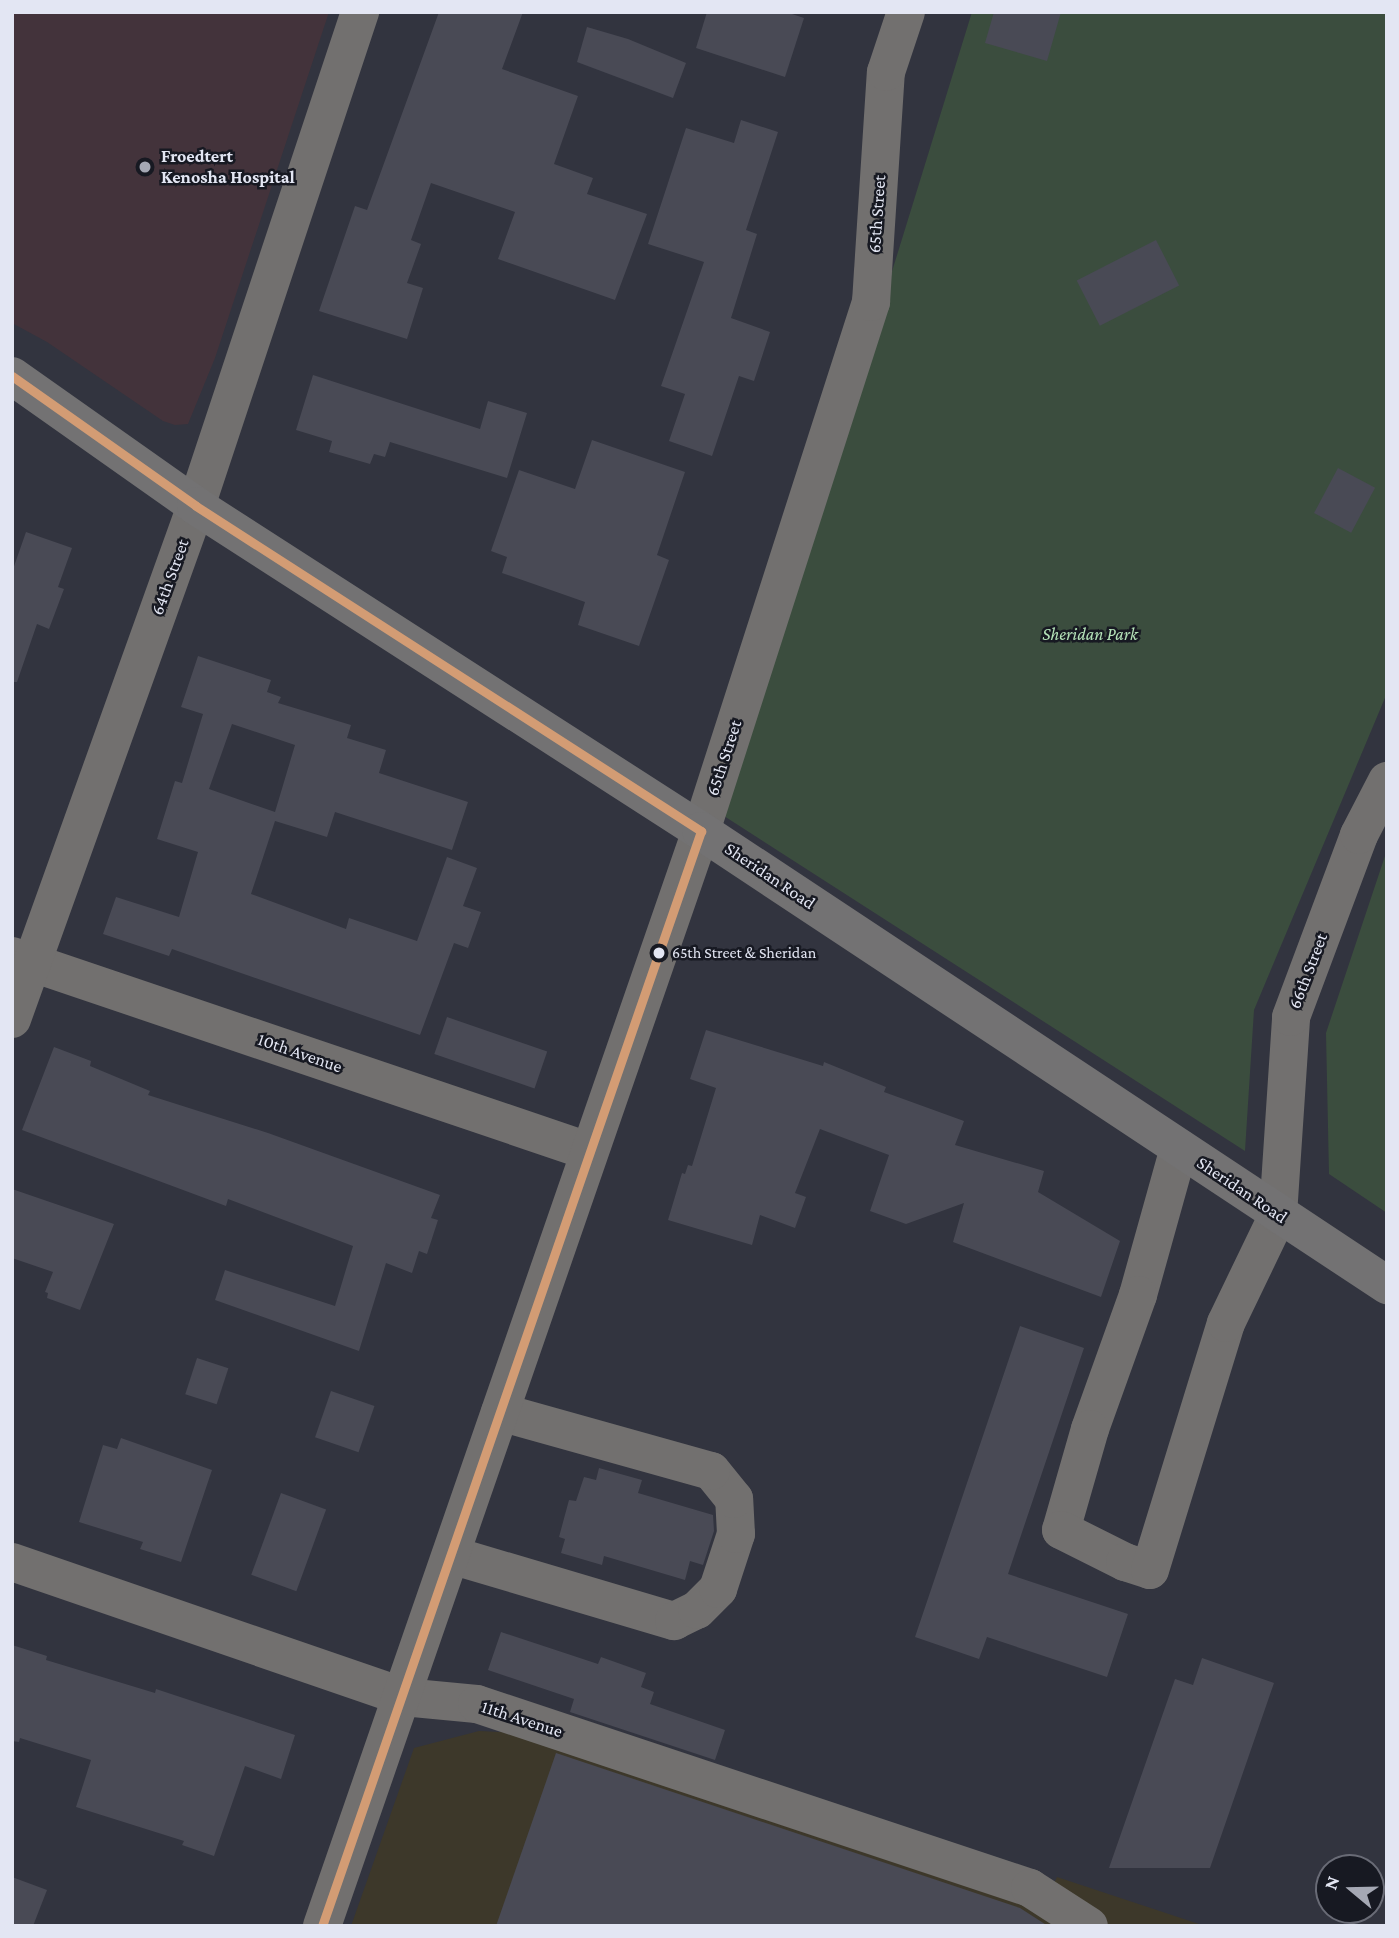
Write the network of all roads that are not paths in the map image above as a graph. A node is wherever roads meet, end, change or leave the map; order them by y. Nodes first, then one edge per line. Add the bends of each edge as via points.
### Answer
1 (360, 12) edge
2 (906, 12) edge
3 (12, 376) edge
4 (196, 506) junction
5 (1387, 781) edge
6 (701, 831) junction
7 (22, 959) edge
8 (12, 1019) edge
9 (1179, 1148) junction
10 (588, 1151) junction
11 (1279, 1215) junction
12 (1387, 1285) edge
13 (500, 1412) junction
14 (451, 1555) junction
15 (12, 1562) edge
16 (403, 1697) junction
17 (322, 1926) edge
18 (1089, 1926) edge

1 - 4 street, 64th Street
2 - 6 street, 65th Street via 886,72 871,302
3 - 4 main road, Sheridan Road
4 - 6 main road, Sheridan Road
4 - 7 street, 64th Street
5 - 11 street, 66th Street via 1359,835 1291,1017
6 - 9 main road, Sheridan Road
6 - 10 street, 65th Street
7 - 8 street, 64th Street
7 - 10 street, 10th Avenue
9 - 11 main road, Sheridan Road
9 - 11 street via 1138,1295 1090,1429 1061,1530 1150,1570 1226,1324
10 - 13 street, 65th Street
11 - 12 main road, Sheridan Road
13 - 14 street, 65th Street
13 - 14 street via 711,1471 734,1499 736,1534 718,1590 697,1610 674,1621
14 - 16 street, 65th Street
15 - 16 street, 11th Avenue
16 - 17 street, 65th Street
16 - 18 street, 11th Avenue via 477,1704 1030,1888

